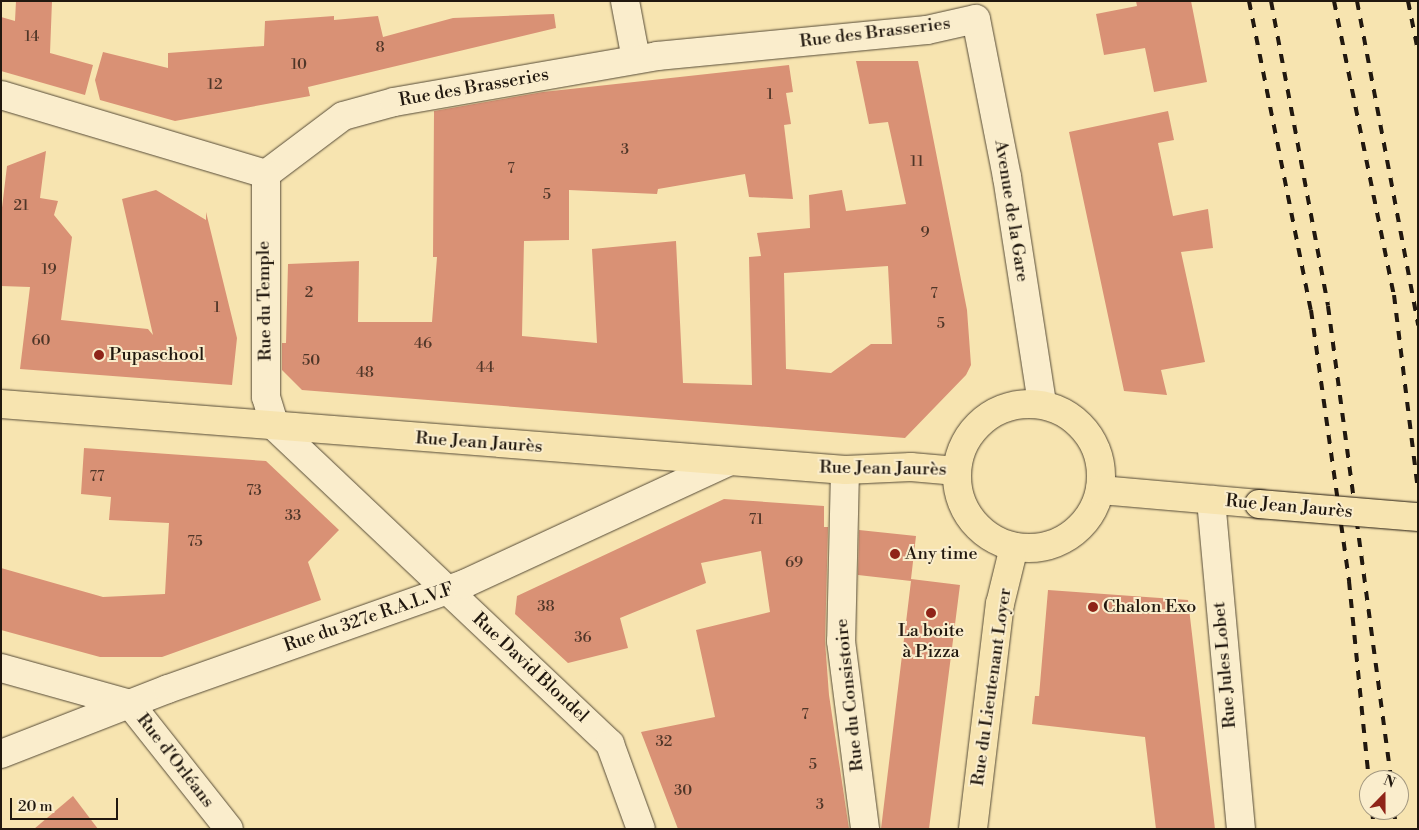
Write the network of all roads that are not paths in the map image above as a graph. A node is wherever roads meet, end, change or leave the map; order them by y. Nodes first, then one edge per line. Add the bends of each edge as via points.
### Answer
1 (625, 1) edge
2 (979, 10) edge
3 (636, 59) junction
4 (1, 95) edge
5 (266, 174) junction
6 (1, 404) edge
7 (1042, 404) junction
8 (275, 428) junction
9 (728, 462) junction
10 (845, 470) junction
11 (957, 470) junction
12 (1100, 490) junction
13 (1211, 500) junction
14 (1418, 517) edge
15 (1014, 546) junction
16 (447, 591) junction
17 (1, 668) edge
18 (130, 704) junction
19 (1, 754) edge
20 (229, 829) edge
21 (641, 829) edge
22 (865, 829) edge
23 (973, 829) edge
24 (1241, 829) edge

1 - 3 street
2 - 3 street, Rue des Brasseries via 927,30
2 - 7 street, Avenue de la Gare
3 - 5 street, Rue des Brasseries via 394,102 343,116
4 - 5 street
5 - 8 street, Rue du Temple via 266,397
6 - 8 main road, Rue Jean Jaurès
7 - 11 main road via 1017,404 994,412 975,427 962,447
7 - 12 main road via 1068,415 1080,424 1093,442 1101,462
8 - 9 main road, Rue Jean Jaurès
8 - 16 street, Rue David Blondel
9 - 10 main road, Rue Jean Jaurès
9 - 16 street, Rue du 327e R.A.L.V.F
10 - 11 main road, Rue Jean Jaurès via 911,467
10 - 22 street, Rue du Consistoire via 841,641
11 - 15 main road via 958,491 965,511 978,527 995,539
12 - 13 main road, Rue Jean Jaurès
12 - 15 main road via 1095,507 1081,526 1061,540 1038,547
13 - 14 main road, Rue Jean Jaurès, bridge
13 - 24 street, Rue Jules Lobet
15 - 23 main road, Rue du Lieutenant Loyer via 1000,604
16 - 18 street, Rue du 327e R.A.L.V.F
16 - 21 street, Rue David Blondel via 610,744
17 - 18 street, Rue d'Orléans
18 - 19 street, Rue du 327e R.A.L.V.F
18 - 20 street, Rue d'Orléans

